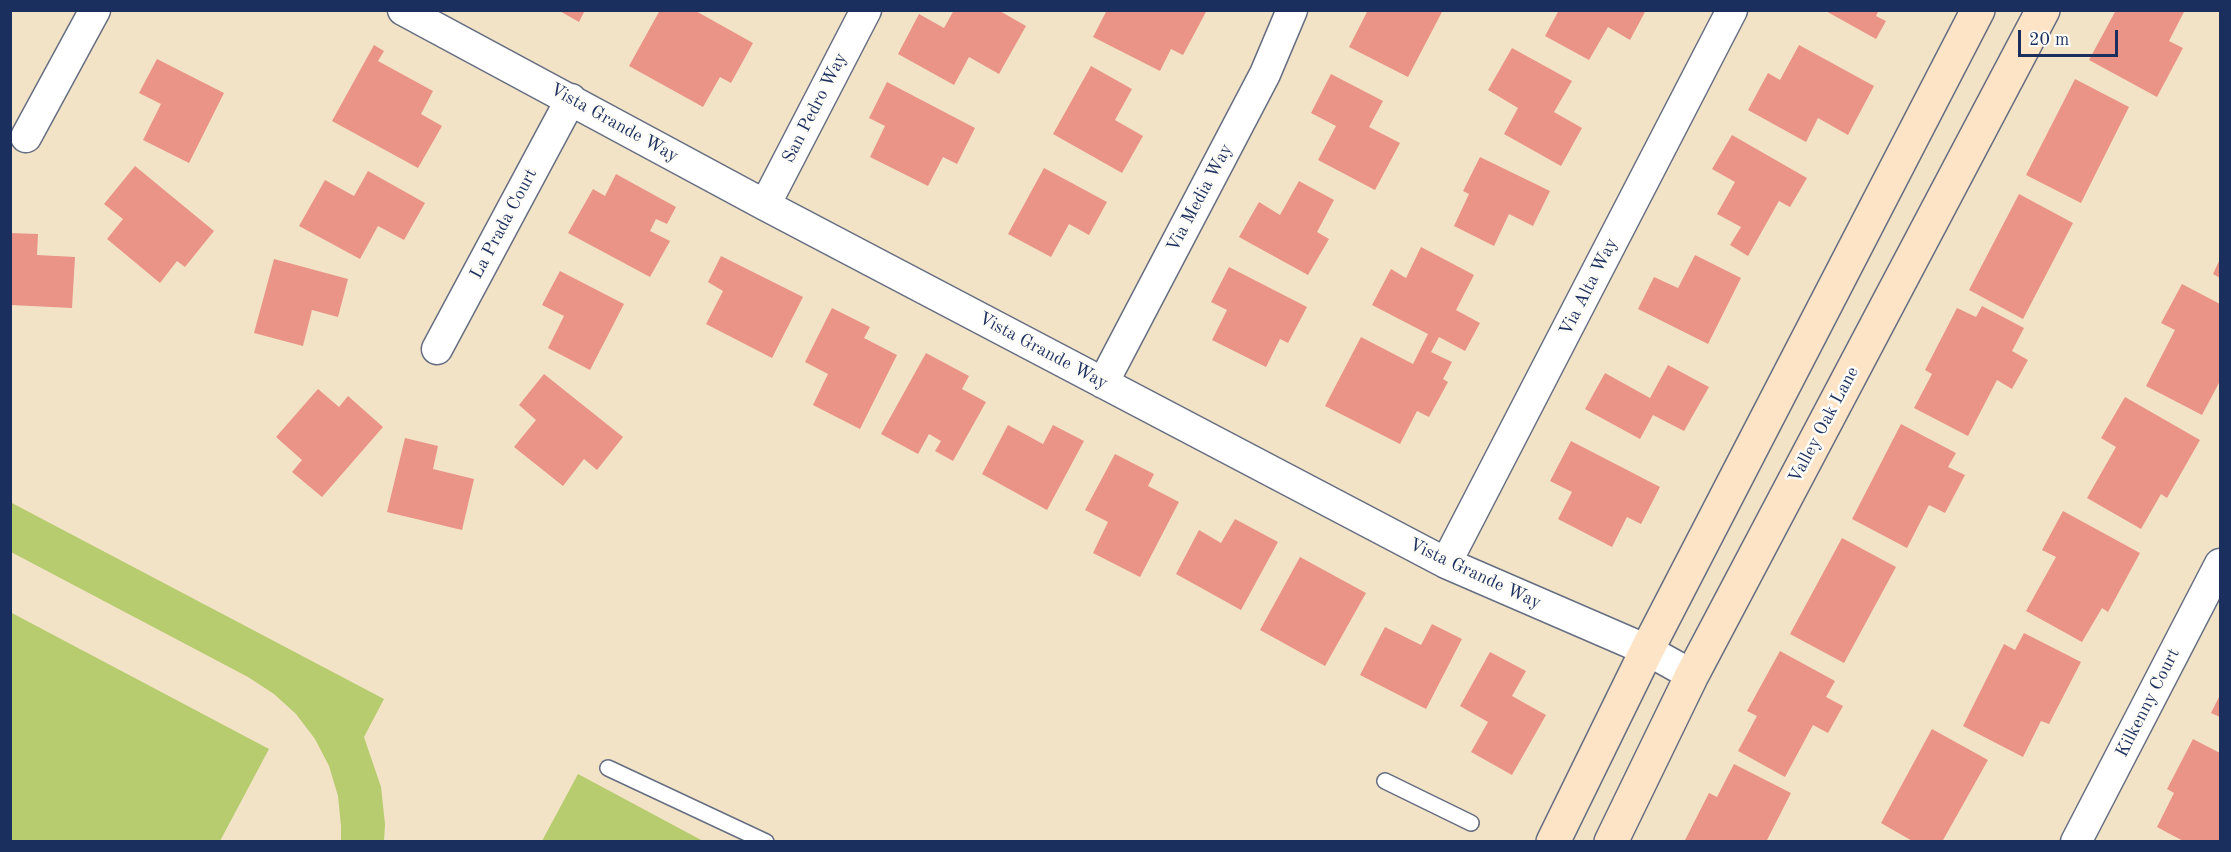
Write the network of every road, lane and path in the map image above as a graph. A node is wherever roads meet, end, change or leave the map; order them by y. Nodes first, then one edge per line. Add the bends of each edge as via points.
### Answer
1 (95, 10) edge
2 (404, 10) edge
3 (866, 10) edge
4 (1292, 10) edge
5 (1732, 10) edge
6 (1978, 10) edge
7 (2043, 10) edge
8 (571, 99) junction
9 (26, 137) dead end
10 (765, 205) junction
11 (437, 349) dead end
12 (1103, 383) junction
13 (1446, 563) junction
14 (2220, 564) edge
15 (1647, 650) junction
16 (1692, 675) junction
17 (608, 768) dead end
18 (1385, 781) dead end
19 (1471, 823) dead end
20 (766, 842) edge
21 (1553, 842) edge
22 (1611, 842) edge
23 (2076, 842) edge

1 - 9 street
2 - 8 street, Vista Grande Way
3 - 10 street, San Pedro Way
4 - 12 street, Via Media Way via 1265,74
5 - 13 street, Via Alta Way
6 - 15 street
7 - 16 street, Valley Oak Lane
8 - 10 street, Vista Grande Way
8 - 11 street, La Prada Court
10 - 12 street, Vista Grande Way
12 - 13 street, Vista Grande Way
13 - 15 street, Vista Grande Way
14 - 23 street, Kilkenny Court
15 - 16 street, Vista Grande Way
15 - 21 street
16 - 22 street, Valley Oak Lane
17 - 20 lane
18 - 19 lane

